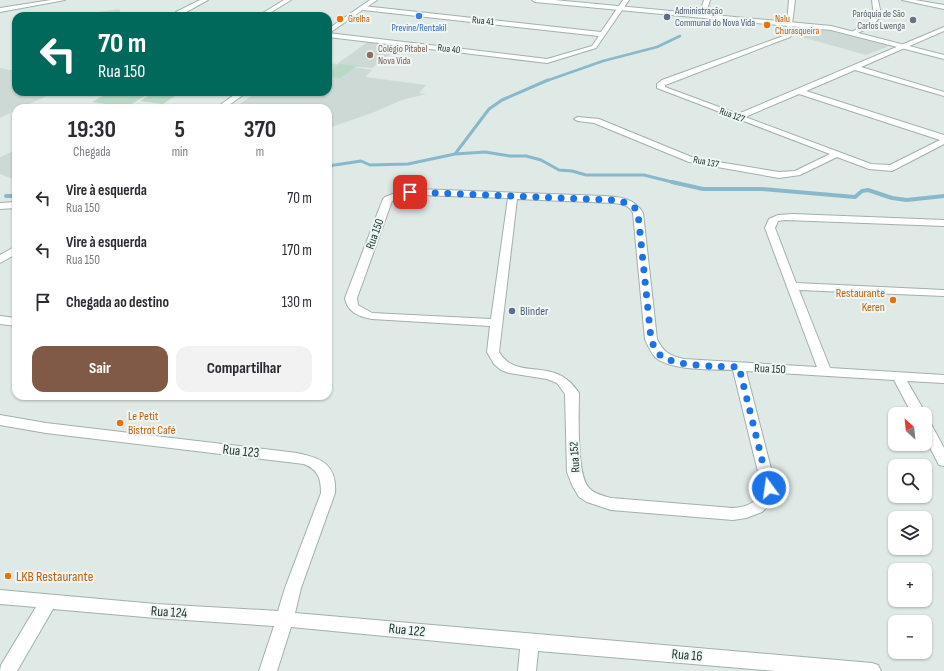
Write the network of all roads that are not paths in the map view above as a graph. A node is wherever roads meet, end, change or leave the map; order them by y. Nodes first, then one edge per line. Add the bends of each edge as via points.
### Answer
1 (62, 0) edge
2 (205, 0) edge
3 (288, 0) edge
4 (374, 0) edge
5 (535, 0) edge
6 (542, 0) edge
7 (626, 0) edge
8 (708, 0) edge
9 (792, 0) edge
10 (875, 0) edge
11 (905, 0) edge
12 (944, 7) edge
13 (363, 8) junction
14 (620, 8) junction
15 (0, 10) edge
16 (180, 12) edge
17 (268, 12) edge
18 (702, 16) junction
19 (789, 24) junction
20 (944, 29) edge
21 (332, 31) edge
22 (854, 33) junction
23 (332, 34) edge
24 (602, 34) junction
25 (903, 46) junction
26 (944, 57) edge
27 (854, 67) junction
28 (799, 91) junction
29 (944, 94) edge
30 (237, 96) edge
31 (226, 104) edge
32 (738, 117) junction
33 (578, 119) dead end
34 (944, 138) edge
35 (944, 141) edge
36 (837, 154) junction
37 (513, 196) junction
38 (12, 205) edge
39 (0, 206) edge
40 (944, 224) edge
41 (12, 252) edge
42 (0, 260) edge
43 (792, 286) junction
44 (944, 293) edge
45 (0, 320) edge
46 (12, 322) edge
47 (496, 323) junction
48 (739, 367) junction
49 (825, 372) junction
50 (900, 377) junction
51 (944, 379) edge
52 (915, 407) edge
53 (0, 420) edge
54 (932, 438) edge
55 (944, 461) edge
56 (0, 597) edge
57 (49, 601) junction
58 (284, 618) junction
59 (530, 642) junction
60 (791, 667) edge
61 (7, 671) edge
62 (268, 671) edge
63 (527, 671) edge
64 (872, 671) edge

1 - 15 street
2 - 16 street
3 - 17 street
4 - 13 street
5 - 6 street
6 - 14 street
7 - 14 street
8 - 18 street
9 - 19 street
10 - 22 street via 875,20
11 - 12 street
13 - 21 street
13 - 24 street, Rua 41
14 - 18 street
14 - 24 street
18 - 19 street
19 - 22 street
19 - 32 street, Rua 127 via 790,33 787,37 660,86
20 - 25 street
22 - 25 street
23 - 24 street, Rua 40 via 547,61 591,48 596,45
25 - 26 street
25 - 27 street
27 - 28 street
27 - 29 street
28 - 32 street
28 - 34 street
30 - 31 street
32 - 36 street, Rua 127
33 - 36 street, Rua 137 via 596,121 692,160 779,175 796,173
35 - 36 street, Rua 127 via 892,168 869,166
37 - 47 street, Rua 152
37 - 47 street, Rua 150 via 418,192 392,196 387,202 351,302 357,309 372,316
37 - 48 street, Rua 150 via 614,200 634,207 638,213 651,339 658,354 684,363
38 - 39 street
40 - 43 street via 776,218 770,223 770,228
41 - 42 street
43 - 44 street
43 - 49 street
45 - 46 street
47 - 48 street, Rua 152 via 492,352 496,361 519,372 549,375 559,379 572,393 574,472 579,486 592,498 612,504 733,514 760,507 766,500 769,488
48 - 49 street, Rua 150
49 - 50 street, Rua 150
50 - 51 street, Rua 150
50 - 52 street
53 - 58 street, Rua 123 via 54,429 306,459 320,466 328,478 328,493
54 - 55 street
56 - 57 street, Rua 124
57 - 58 street, Rua 124 via 156,611
57 - 61 street
58 - 59 street, Rua 122
58 - 62 street
59 - 60 street, Rua 16
59 - 63 street
60 - 64 street, Rua 16

